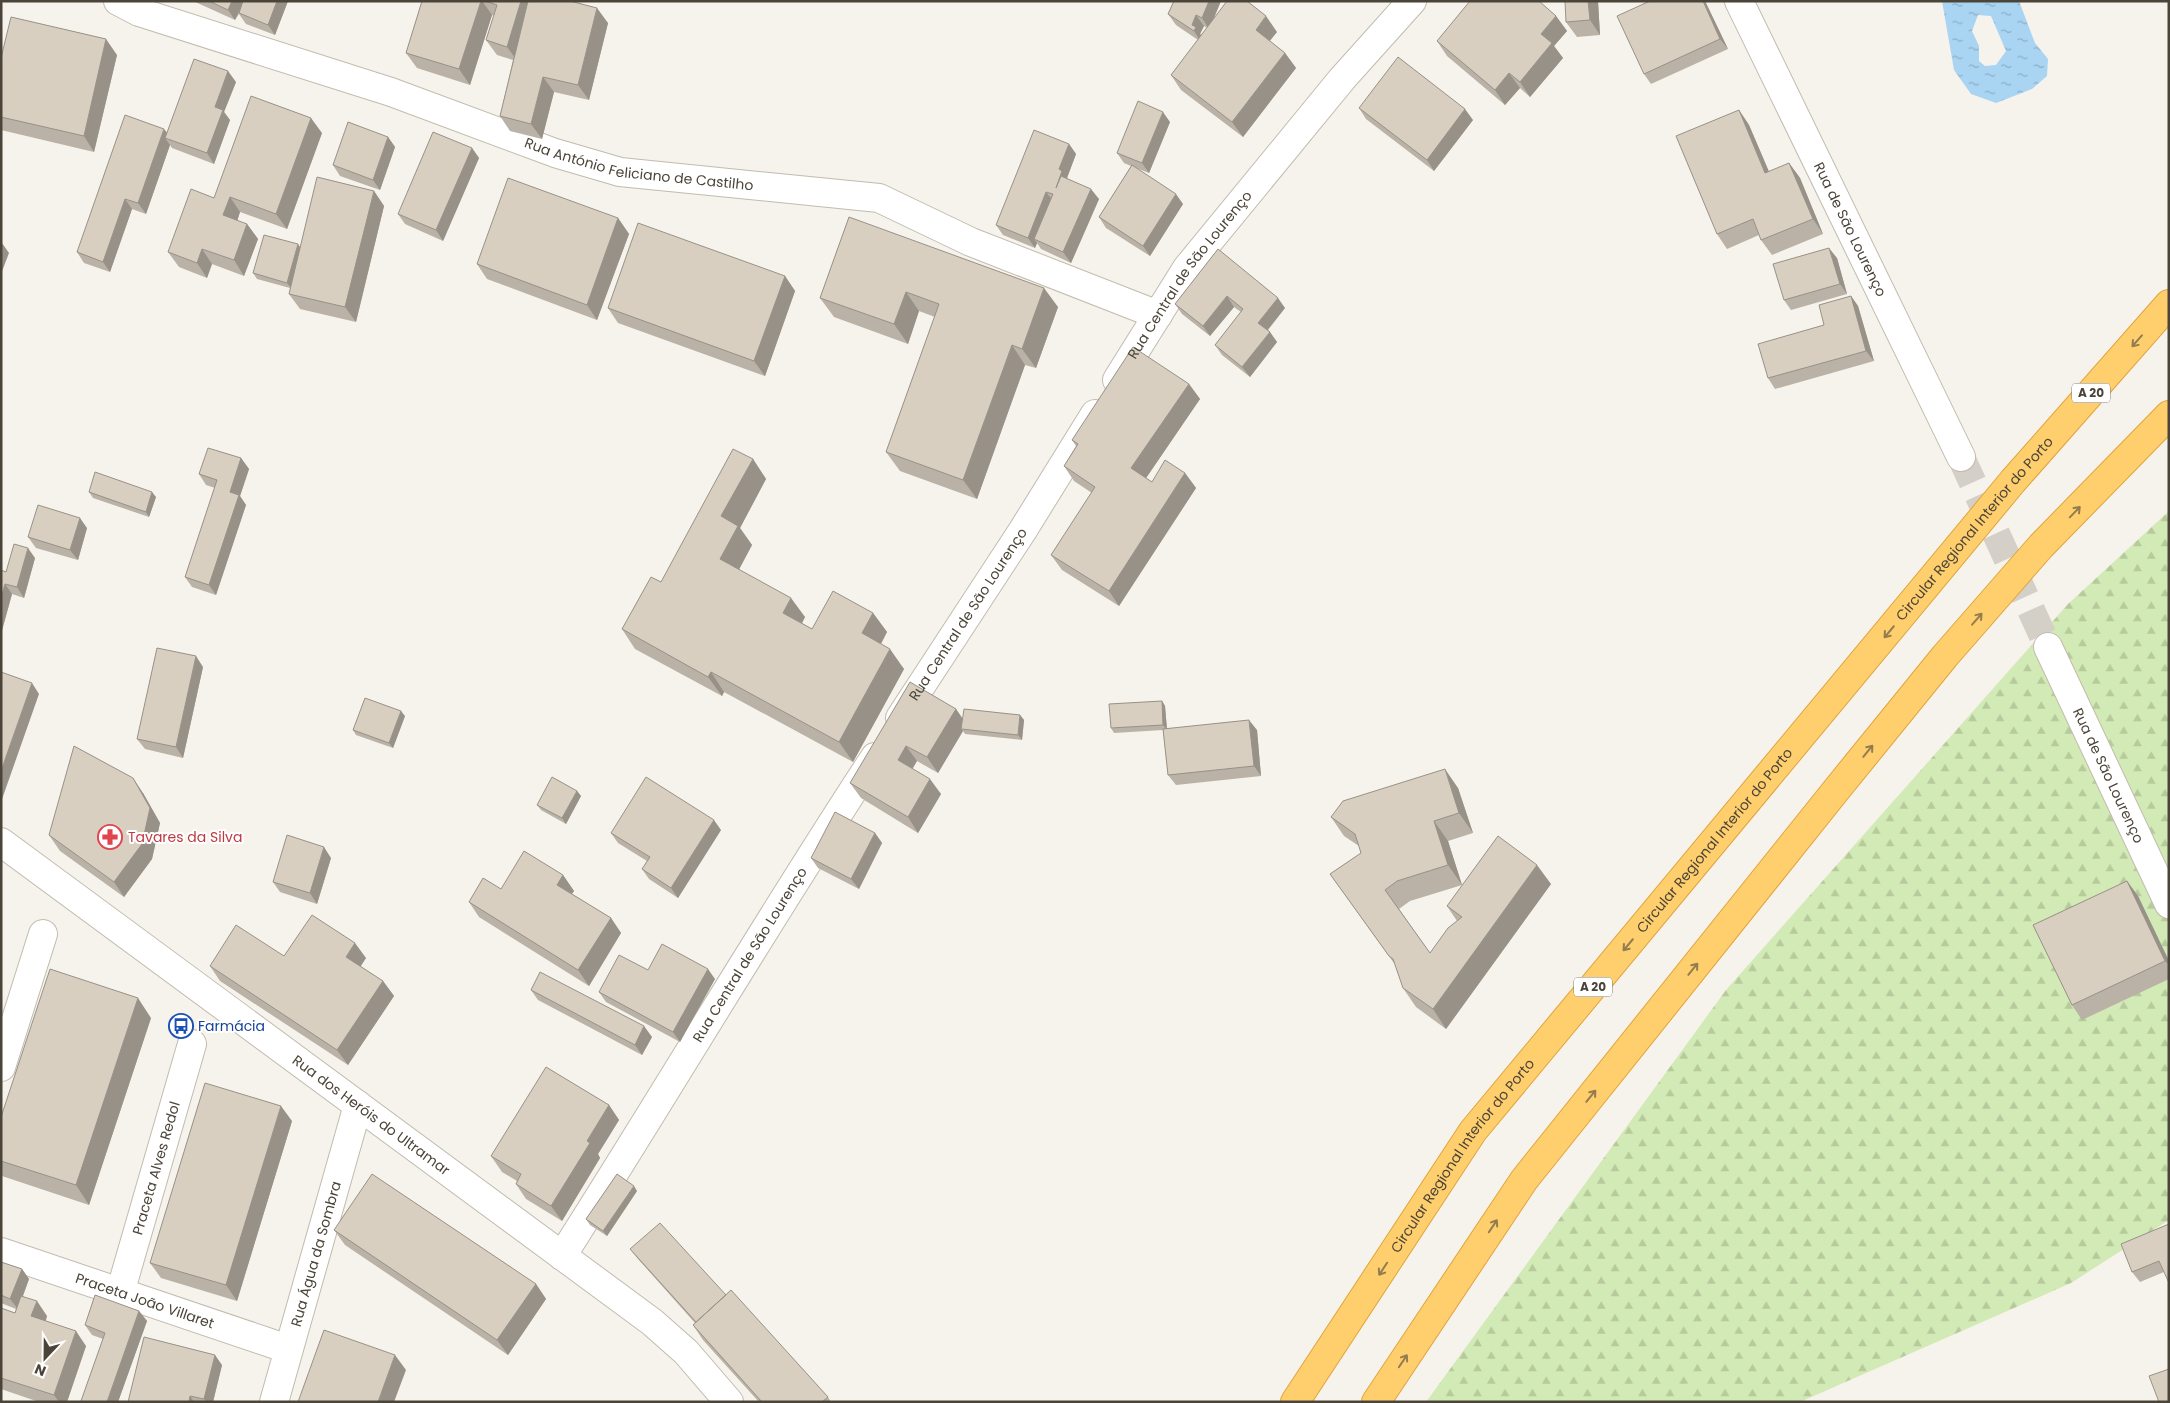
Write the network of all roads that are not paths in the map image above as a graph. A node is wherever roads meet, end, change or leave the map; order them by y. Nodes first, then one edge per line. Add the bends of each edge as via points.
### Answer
1 (118, 1) edge
2 (1412, 1) edge
3 (1739, 1) edge
4 (2169, 304) edge
5 (1158, 315) junction
6 (2169, 415) edge
7 (1961, 457) tunnel mouth
8 (2048, 647) tunnel mouth
9 (1, 842) edge
10 (2169, 904) edge
11 (43, 934) dead end
12 (192, 1044) dead end
13 (1, 1067) edge
14 (358, 1105) junction
15 (1, 1252) edge
16 (562, 1256) junction
17 (120, 1293) junction
18 (288, 1349) junction
19 (274, 1402) edge
20 (729, 1402) edge
21 (1296, 1402) edge
22 (1376, 1402) edge

1 - 5 street, Rua António Feliciano de Castilho via 139,12 391,92 555,153 620,172 879,198 971,242
2 - 5 street, Rua Central de São Lourenço via 1342,79 1194,260
3 - 7 street, Rua de São Lourenço
4 -> 21 highway, Circular Regional Interior do Porto / A 20 via 2013,481 1473,1131
5 - 16 street, Rua Central de São Lourenço via 1023,530 811,854 666,1093
22 -> 6 highway via 1524,1180 1813,820 1945,656 2009,583
8 - 10 street, Rua de São Lourenço
9 - 14 street, Rua dos Heróis do Ultramar
11 - 13 street
12 - 17 street, Praceta Alves Redol
14 - 16 street, Rua dos Heróis do Ultramar
14 - 18 street, Rua Água da Sombra
15 - 17 street, Praceta João Villaret
16 - 20 street, Rua dos Heróis do Ultramar via 652,1322 686,1352
17 - 18 street, Praceta João Villaret
18 - 19 street, Rua Água da Sombra

